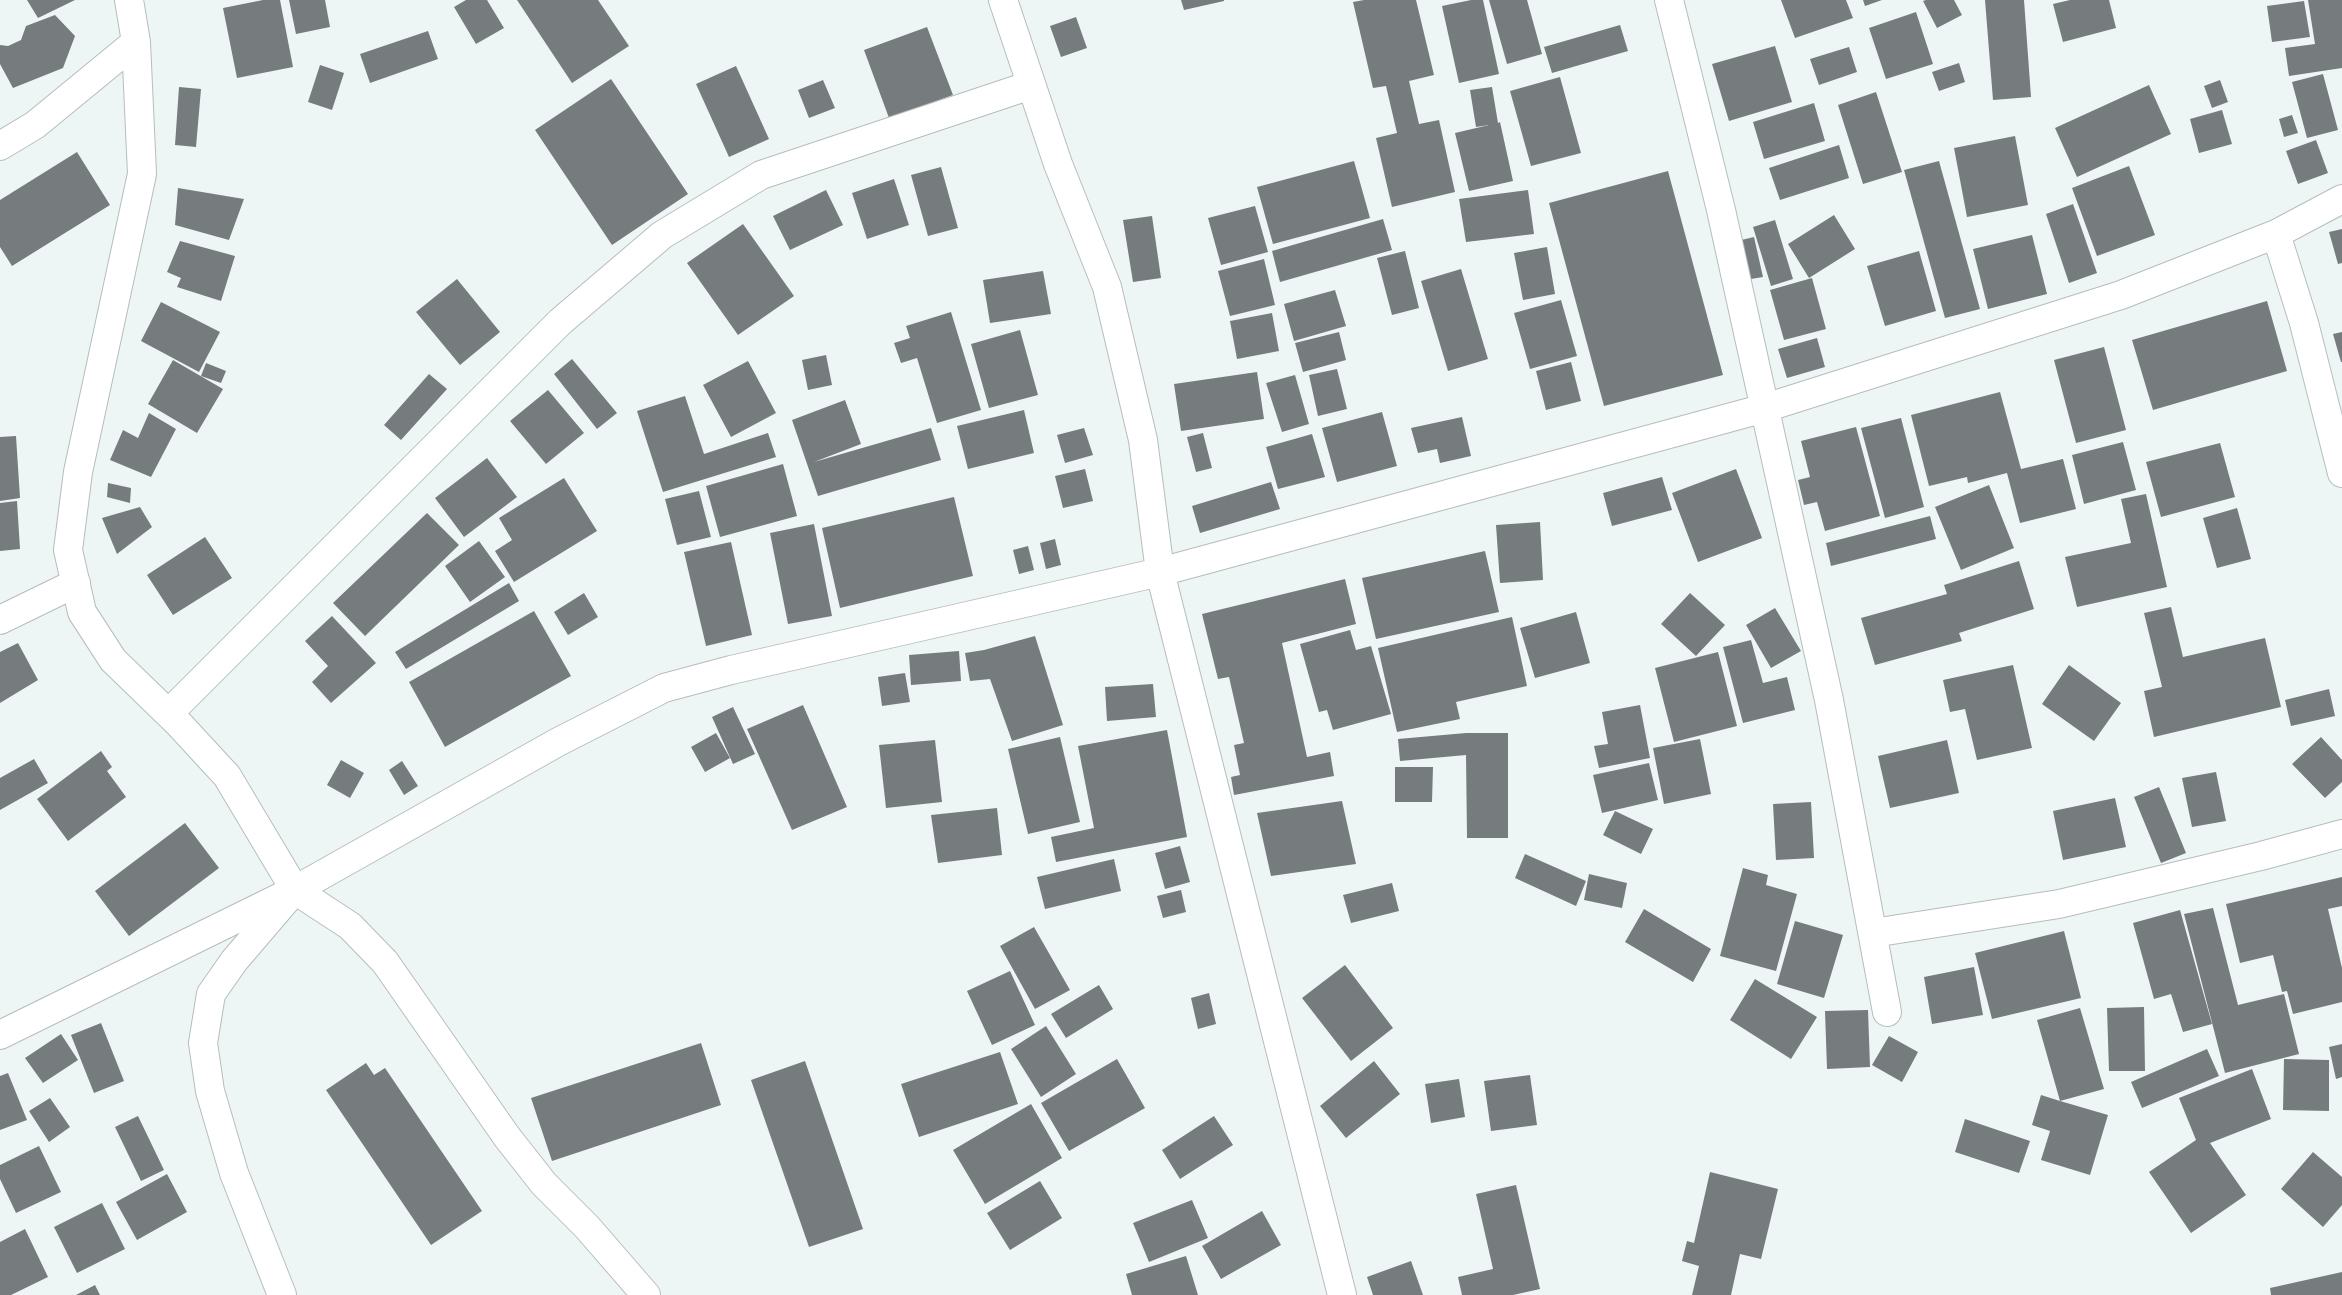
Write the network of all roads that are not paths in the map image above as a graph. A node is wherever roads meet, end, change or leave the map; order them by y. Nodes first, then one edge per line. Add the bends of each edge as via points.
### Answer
1 (130, 0) edge
2 (1003, 0) edge
3 (1668, 0) edge
4 (136, 42) junction
5 (1031, 85) junction
6 (0, 146) edge
7 (2342, 200) edge
8 (2276, 234) junction
9 (1766, 408) junction
10 (2342, 473) edge
11 (1160, 572) junction
12 (76, 583) junction
13 (0, 620) edge
14 (169, 713) junction
15 (2342, 834) edge
16 (294, 890) junction
17 (1873, 933) junction
18 (1887, 1012) dead end
19 (0, 1035) edge
20 (282, 1295) edge
21 (646, 1295) edge
22 (1342, 1295) edge

1 - 4 street
2 - 5 street
3 - 9 street
4 - 6 street via 35,125
4 - 12 street via 142,174 78,472 68,550
5 - 11 street via 1106,287 1142,440
5 - 14 street via 761,175 662,235 560,322
7 - 8 street
8 - 9 street via 2122,295
8 - 10 street via 2304,322
9 - 11 street
9 - 17 street via 1829,700
11 - 16 street via 664,688 558,742
11 - 22 street
12 - 13 street
12 - 14 street via 82,612 113,660
14 - 16 street via 227,776
15 - 17 street via 2058,904
16 - 19 street
16 - 20 street via 234,961 211,994 203,1043 210,1091 234,1173
16 - 21 street via 350,926 385,962 507,1137 544,1184 587,1227
17 - 18 street

